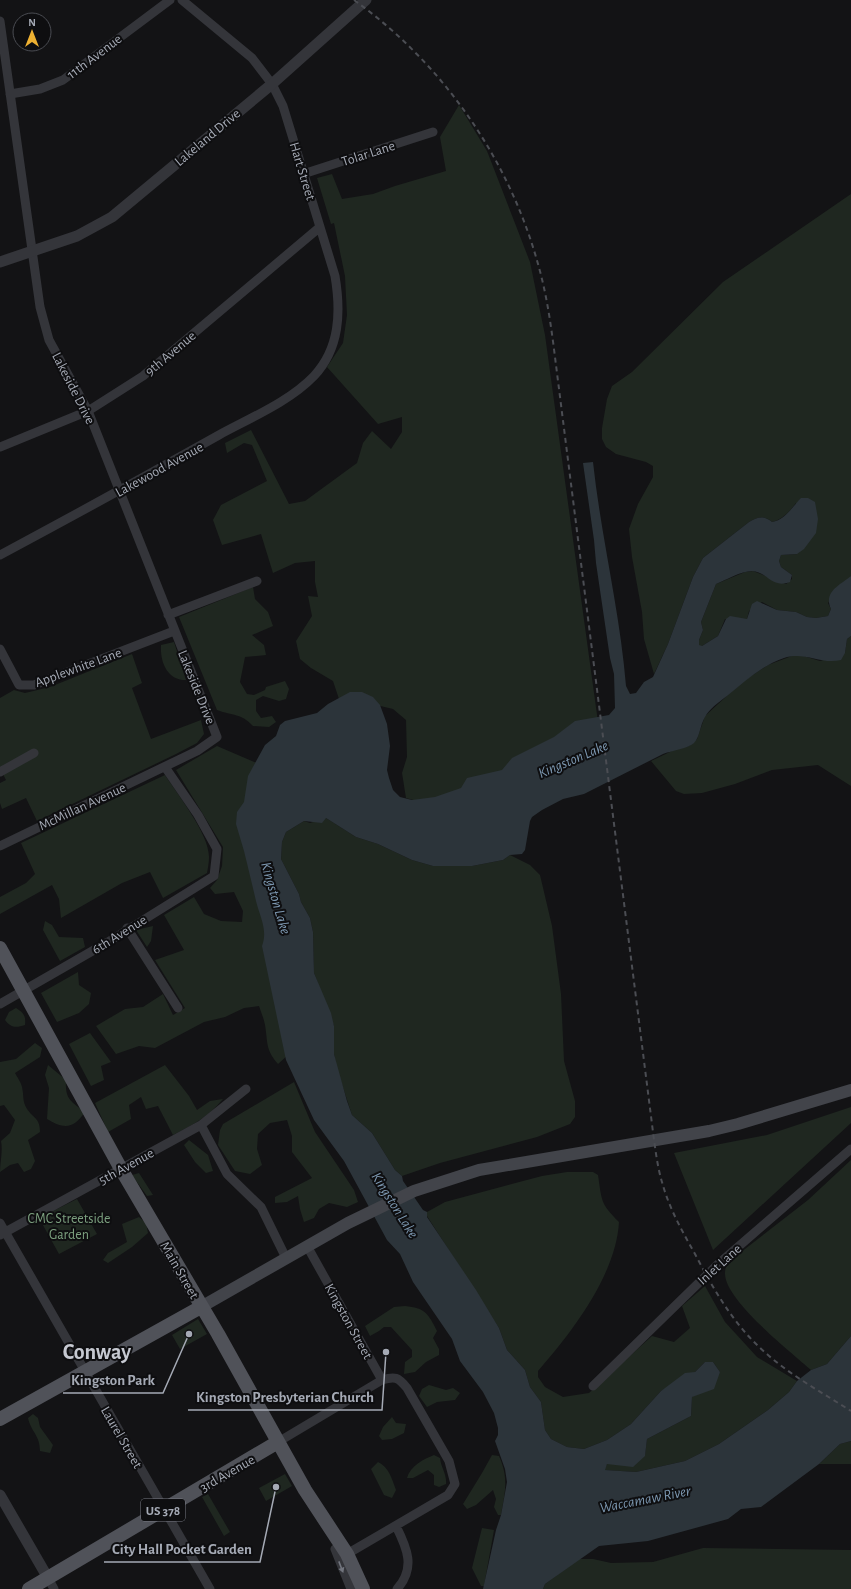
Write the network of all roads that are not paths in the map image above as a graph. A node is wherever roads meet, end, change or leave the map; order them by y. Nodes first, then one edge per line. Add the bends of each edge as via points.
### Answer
1 (170, 0) edge
2 (182, 0) edge
3 (366, 0) edge
4 (0, 21) edge
5 (272, 84) junction
6 (10, 94) junction
7 (433, 132) dead end
8 (303, 174) junction
9 (320, 227) junction
10 (34, 251) junction
11 (0, 262) edge
12 (314, 375) joint
13 (88, 411) junction
14 (0, 447) edge
15 (120, 491) junction
16 (0, 553) edge
17 (257, 581) dead end
18 (168, 614) junction
19 (174, 631) junction
20 (0, 649) edge
21 (217, 737) joint
22 (34, 753) dead end
23 (165, 767) junction
24 (0, 772) edge
25 (0, 846) edge
26 (127, 928) junction
27 (0, 948) edge
28 (24, 990) junction
29 (0, 1004) edge
30 (178, 1008) dead end
31 (246, 1090) dead end
32 (851, 1090) edge
33 (201, 1125) junction
34 (851, 1149) edge
35 (121, 1169) junction
36 (0, 1223) edge
37 (3, 1233) edge
38 (307, 1246) junction
39 (286, 1258) junction
40 (201, 1307) junction
41 (84, 1371) junction
42 (382, 1380) junction
43 (593, 1386) dead end
44 (0, 1419) edge
45 (278, 1442) junction
46 (0, 1495) edge
47 (164, 1510) junction
48 (396, 1526) junction
49 (344, 1550) junction
50 (51, 1583) edge
51 (30, 1589) edge
52 (210, 1589) edge
53 (351, 1589) edge
54 (363, 1589) edge
55 (397, 1589) edge

1 - 6 street, 11th Avenue via 63,80 40,89
2 - 5 street, Hart Street via 252,58
3 - 5 street, Lakeland Drive
4 - 6 street, Lakeside Drive
5 - 8 street, Hart Street via 283,106
5 - 10 street, Lakeland Drive via 112,217 77,236
6 - 10 street, Lakeside Drive
7 - 8 street, Tolar Lane
8 - 9 street, Hart Street
9 - 12 street, Hart Street via 335,276 339,318 331,350
9 - 13 street, 9th Avenue via 143,376
10 - 11 street, Lakeland Drive
10 - 13 street, Lakeside Drive via 40,306 49,340
12 - 15 street, Lakewood Avenue via 288,396
13 - 14 street, 9th Avenue
13 - 15 street, Lakeside Drive
15 - 16 street, Lakewood Avenue
15 - 18 street, Lakeside Drive
17 - 18 street
18 - 19 street, Lakeside Drive
19 - 20 street, Applewhite Lane via 34,685 19,685
19 - 21 street, Lakeside Drive
21 - 23 street, McMillan Avenue via 197,751
22 - 24 street
23 - 25 street, McMillan Avenue
23 - 26 street, 6th Avenue via 198,815 217,849 214,876
26 - 28 street, 6th Avenue via 108,942
26 - 30 street
27 - 28 main road, Main Street
28 - 29 street, 6th Avenue
28 - 35 main road, Main Street
31 - 33 street, 5th Avenue
32 - 38 main road via 723,1128 479,1170 388,1203
33 - 35 street, 5th Avenue
33 - 39 street via 227,1174 261,1207
34 - 43 street, Inlet Lane via 716,1266
35 - 37 street, 5th Avenue
35 - 40 main road, Main Street
36 - 37 street, Laurel Street
37 - 41 street, Laurel Street
38 - 39 main road
38 - 42 street, Kingston Street
39 - 40 main road
40 - 41 main road
40 - 45 main road, Main Street
41 - 44 main road
41 - 47 street, Laurel Street
42 - 45 street, 3rd Avenue
42 - 48 street via 393,1376 399,1378 407,1388 449,1461 455,1484 448,1495
45 - 47 main road, 3rd Avenue / US 378
45 - 49 main road, Main Street
46 - 50 street
47 - 50 main road, 3rd Avenue / US 378
47 - 52 street, Laurel Street
48 - 49 street
48 - 55 street via 408,1558 404,1581
49 -> 53 street via 335,1549
49 - 54 main road, Main Street
50 - 51 main road, 3rd Avenue / US 378

